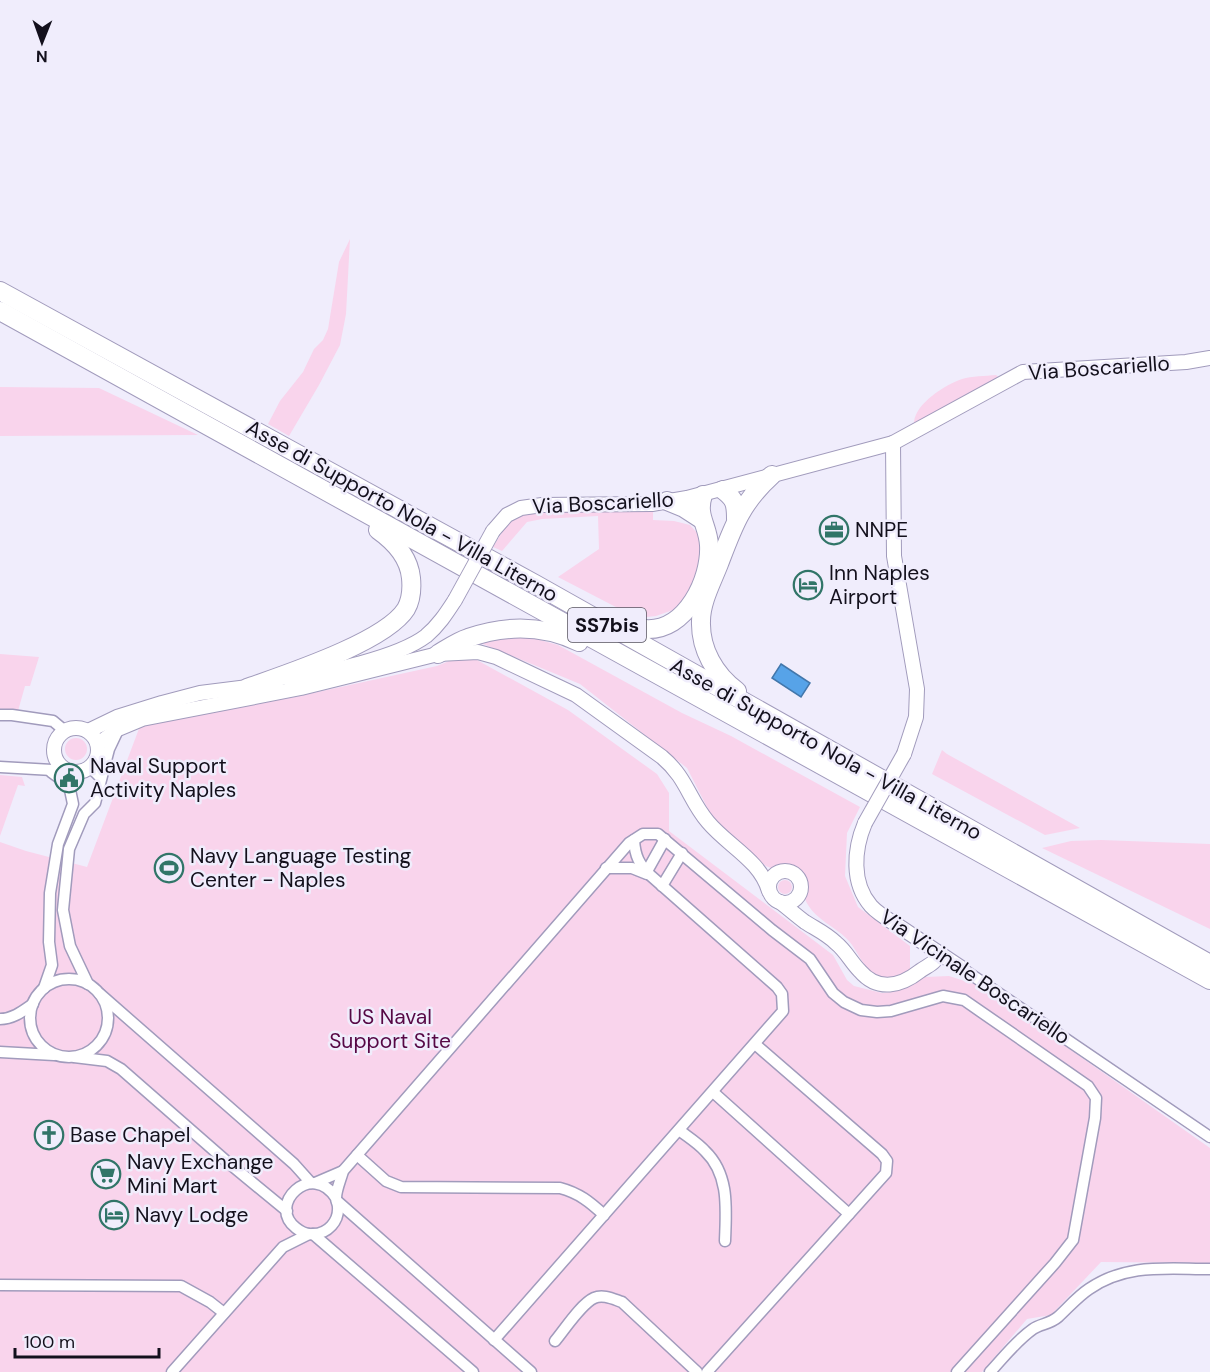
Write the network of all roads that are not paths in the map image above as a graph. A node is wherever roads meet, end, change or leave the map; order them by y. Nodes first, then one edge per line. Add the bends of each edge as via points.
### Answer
1 (0, 291) edge
2 (0, 311) edge
3 (1210, 358) edge
4 (893, 443) junction
5 (772, 475) junction
6 (313, 485) junction
7 (723, 490) junction
8 (703, 495) junction
9 (667, 501) junction
10 (701, 519) junction
11 (736, 519) junction
12 (535, 584) junction
13 (438, 654) junction
14 (671, 682) junction
15 (247, 688) junction
16 (0, 715) edge
17 (787, 728) junction
18 (118, 729) junction
19 (65, 731) junction
20 (88, 731) junction
21 (98, 744) junction
22 (0, 767) edge
23 (90, 767) junction
24 (51, 771) junction
25 (70, 771) junction
26 (101, 778) junction
27 (665, 839) junction
28 (634, 840) junction
29 (682, 853) junction
30 (606, 868) junction
31 (648, 873) junction
32 (662, 886) junction
33 (769, 891) junction
34 (780, 902) junction
35 (937, 952) junction
36 (1210, 964) edge
37 (963, 969) junction
38 (920, 972) junction
39 (1210, 981) edge
40 (88, 984) junction
41 (44, 989) junction
42 (100, 994) junction
43 (33, 1004) junction
44 (0, 1019) edge
45 (755, 1044) junction
46 (0, 1053) edge
47 (56, 1055) junction
48 (74, 1057) junction
49 (713, 1092) junction
50 (679, 1130) junction
51 (1210, 1137) edge
52 (357, 1155) junction
53 (344, 1171) junction
54 (313, 1183) junction
55 (337, 1200) junction
56 (849, 1214) junction
57 (288, 1215) junction
58 (604, 1215) junction
59 (311, 1234) junction
60 (725, 1241) dead end
61 (283, 1247) junction
62 (1210, 1269) edge
63 (0, 1285) edge
64 (224, 1313) junction
65 (494, 1340) junction
66 (555, 1341) dead end
67 (172, 1372) edge
68 (473, 1372) edge
69 (531, 1372) edge
70 (697, 1372) edge
71 (706, 1372) edge
72 (957, 1372) edge
73 (990, 1372) edge

1 - 12 highway, Asse di Supporto Nola - Villa Literno / SS7bis
2 - 6 highway, Asse di Supporto Nola - Villa Literno / SS7bis
3 - 4 street, Via Boscariello via 1023,372
4 - 5 street, Via Boscariello
4 - 35 street, Via Vicinale Boscariello, bridge via 893,550 917,689 916,717 903,754 858,841 857,873 866,897 879,912
5 - 7 street, Via Boscariello
5 - 11 highway via 755,491
6 - 14 highway, Asse di Supporto Nola - Villa Literno / SS7bis
6 - 15 highway via 391,539 410,568 409,602 380,633
7 - 8 street, Via Boscariello
7 - 11 highway via 733,497
8 - 9 street, Via Boscariello
8 - 10 highway via 699,506
9 - 10 highway
9 - 15 street, Via Boscariello, bridge via 521,508 507,515 493,531 441,622 426,635 399,650 324,673
10 - 12 highway via 707,534 708,558 694,602 673,622 646,629 630,625
11 - 17 highway via 705,602 701,620 704,649 715,670 731,687
12 - 17 highway, Asse di Supporto Nola - Villa Literno / SS7bis
13 - 14 highway via 466,638 505,628 541,629 567,636
13 - 18 street via 301,688 142,719
13 - 33 street via 478,652 496,657 576,695 622,726 675,768 705,819 758,867
14 - 39 highway, Asse di Supporto Nola - Villa Literno / SS7bis
15 - 20 street, Via Boscariello via 200,693 162,703
16 - 19 street via 53,721
17 - 36 highway, Asse di Supporto Nola - Villa Literno / SS7bis
18 - 21 street
18 - 26 street
19 - 20 street
19 - 25 street via 58,737 54,750 59,764
20 - 21 street
21 - 23 street via 97,759
22 - 24 street
23 - 25 street
23 - 26 street
24 - 25 street
24 - 41 street via 69,785 73,804 58,844 50,893 52,965
26 - 40 street via 95,803 84,814 69,849 63,910 70,946
27 - 28 street via 651,832
27 - 29 street
27 - 31 street
28 - 30 street
28 - 31 street via 634,853
29 - 32 street
29 - 72 street via 810,959 833,993 844,1002 877,1012 943,996 964,1000 1088,1086 1096,1098 1073,1240
30 - 31 street via 632,868
30 - 52 street
31 - 32 street
32 - 45 street via 782,994 783,1011
33 - 34 street
33 - 34 street via 770,880 777,873 787,871 796,875 799,894 791,902
34 - 38 street via 837,943 868,979 895,985
35 - 37 street, Via Vicinale Boscariello
35 - 38 street via 934,963
37 - 38 street
37 - 51 street, Via Vicinale Boscariello
40 - 41 street via 65,979
40 - 42 street
41 - 43 street
42 - 48 street via 108,1015 103,1038 96,1047
42 - 54 street
43 - 44 street
43 - 47 street via 30,1016 34,1034 45,1049
45 - 49 street
45 - 56 street via 887,1161 886,1173
46 - 47 street
47 - 48 street
48 - 57 street via 107,1061 121,1069
49 - 50 street
49 - 56 street
50 - 58 street
50 - 60 street via 705,1150 720,1173 726,1201
52 - 53 street
52 - 58 street via 386,1181 400,1187 560,1188 574,1191
53 - 54 street
53 - 55 street
54 - 55 street via 327,1188
54 - 57 street via 303,1185 291,1195
55 - 59 street via 339,1209 333,1224 321,1233
55 - 65 street
56 - 71 street
57 - 59 street via 297,1230
57 - 61 street
58 - 65 street
59 - 61 street
59 - 68 street
61 - 64 street
62 - 73 street via 1135,1269 1117,1274 1088,1290 1057,1318 1035,1327
63 - 64 street via 181,1286
64 - 67 street
65 - 69 street
66 - 70 street via 585,1305 595,1297 607,1296 622,1302

